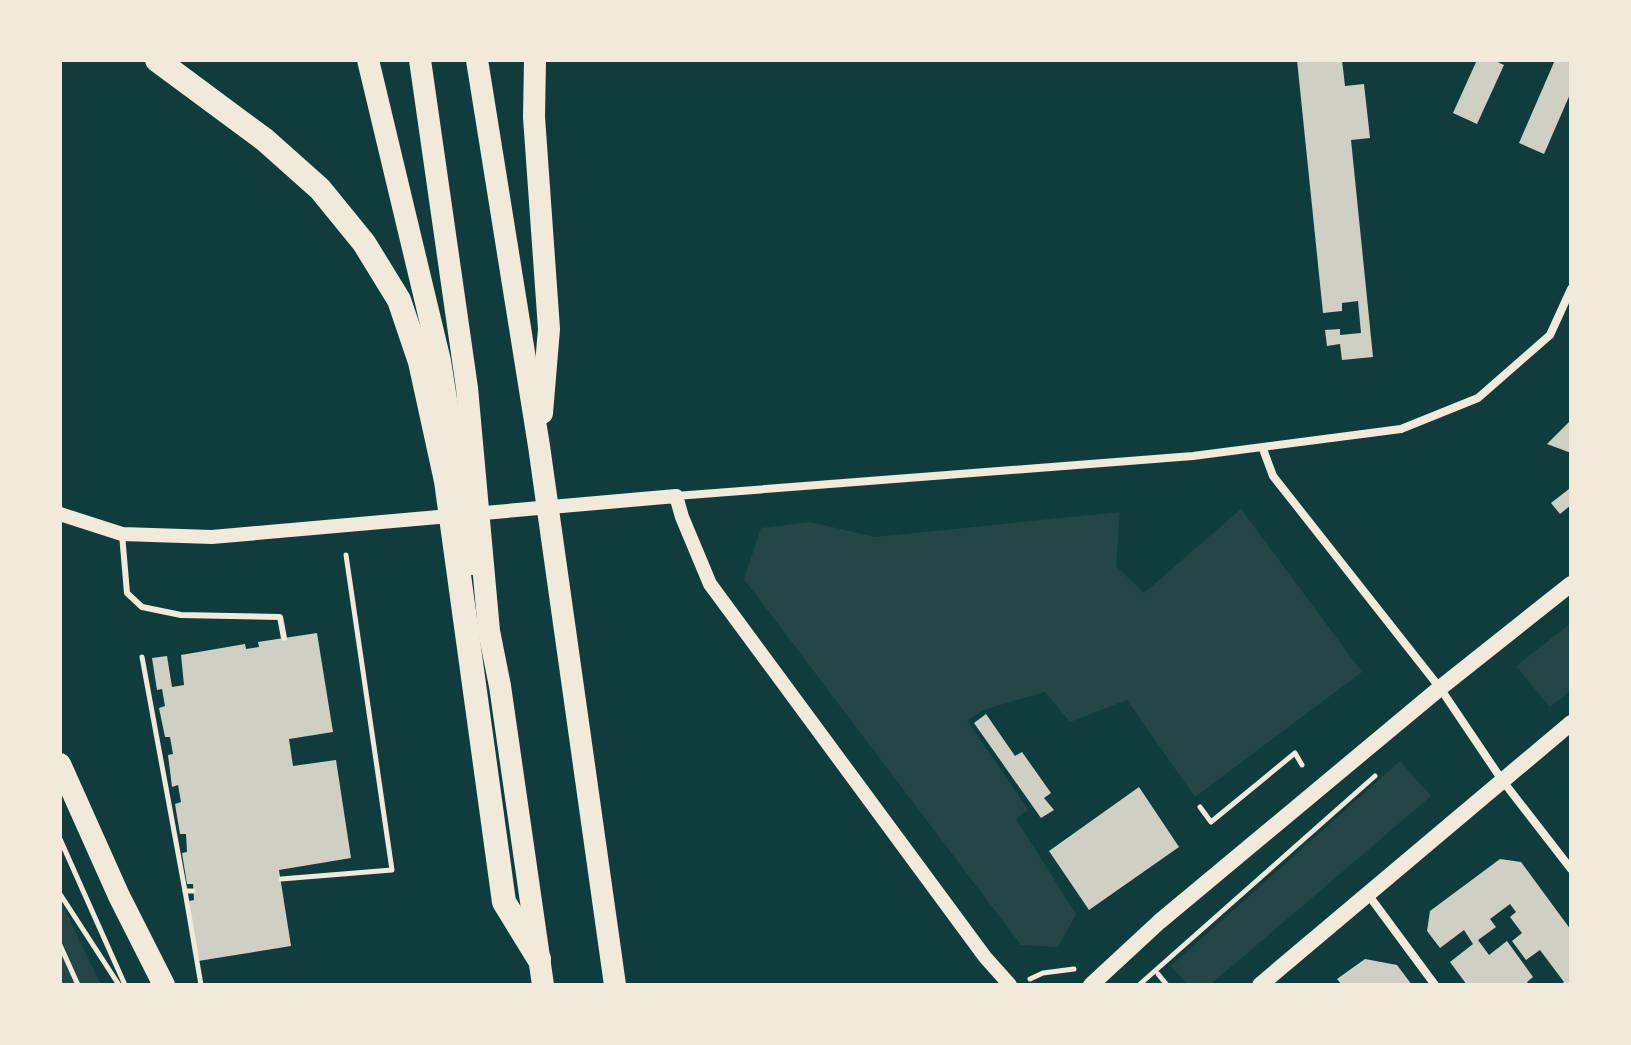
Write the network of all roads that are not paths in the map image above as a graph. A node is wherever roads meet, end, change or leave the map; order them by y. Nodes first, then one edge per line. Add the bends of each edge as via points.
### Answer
1 (157, 60) edge
2 (368, 60) edge
3 (420, 60) edge
4 (477, 60) edge
5 (535, 60) edge
6 (1571, 289) edge
7 (539, 446) junction
8 (1263, 449) junction
9 (460, 478) junction
10 (676, 496) junction
11 (60, 514) edge
12 (122, 534) junction
13 (1571, 584) edge
14 (284, 638) dead end
15 (1440, 688) junction
16 (1571, 723) edge
17 (60, 764) edge
18 (1502, 780) junction
19 (1571, 869) edge
20 (1367, 893) junction
21 (539, 959) junction
22 (164, 985) edge
23 (543, 985) edge
24 (615, 985) edge
25 (1010, 985) edge
26 (1091, 985) edge
27 (1260, 985) edge
28 (1435, 985) edge

1 - 9 highway via 265,140 320,189 364,243 399,300
2 - 9 highway via 440,361
3 - 9 highway via 450,252
4 - 7 highway
5 - 7 highway via 549,329
6 - 8 street via 1550,335 1478,398 1401,429
7 - 24 highway
8 - 10 street
8 - 15 street via 1273,476
9 - 21 highway via 500,686
9 - 21 highway via 504,902
10 - 12 street via 212,537
10 - 25 street via 710,584
11 - 12 street
12 - 14 lane via 127,593 142,607 181,615 280,617
13 - 15 main road
15 - 18 street
15 - 26 main road
16 - 18 main road
17 - 22 highway
18 - 19 street
18 - 20 main road
20 - 27 main road
20 - 28 street
21 - 23 highway

